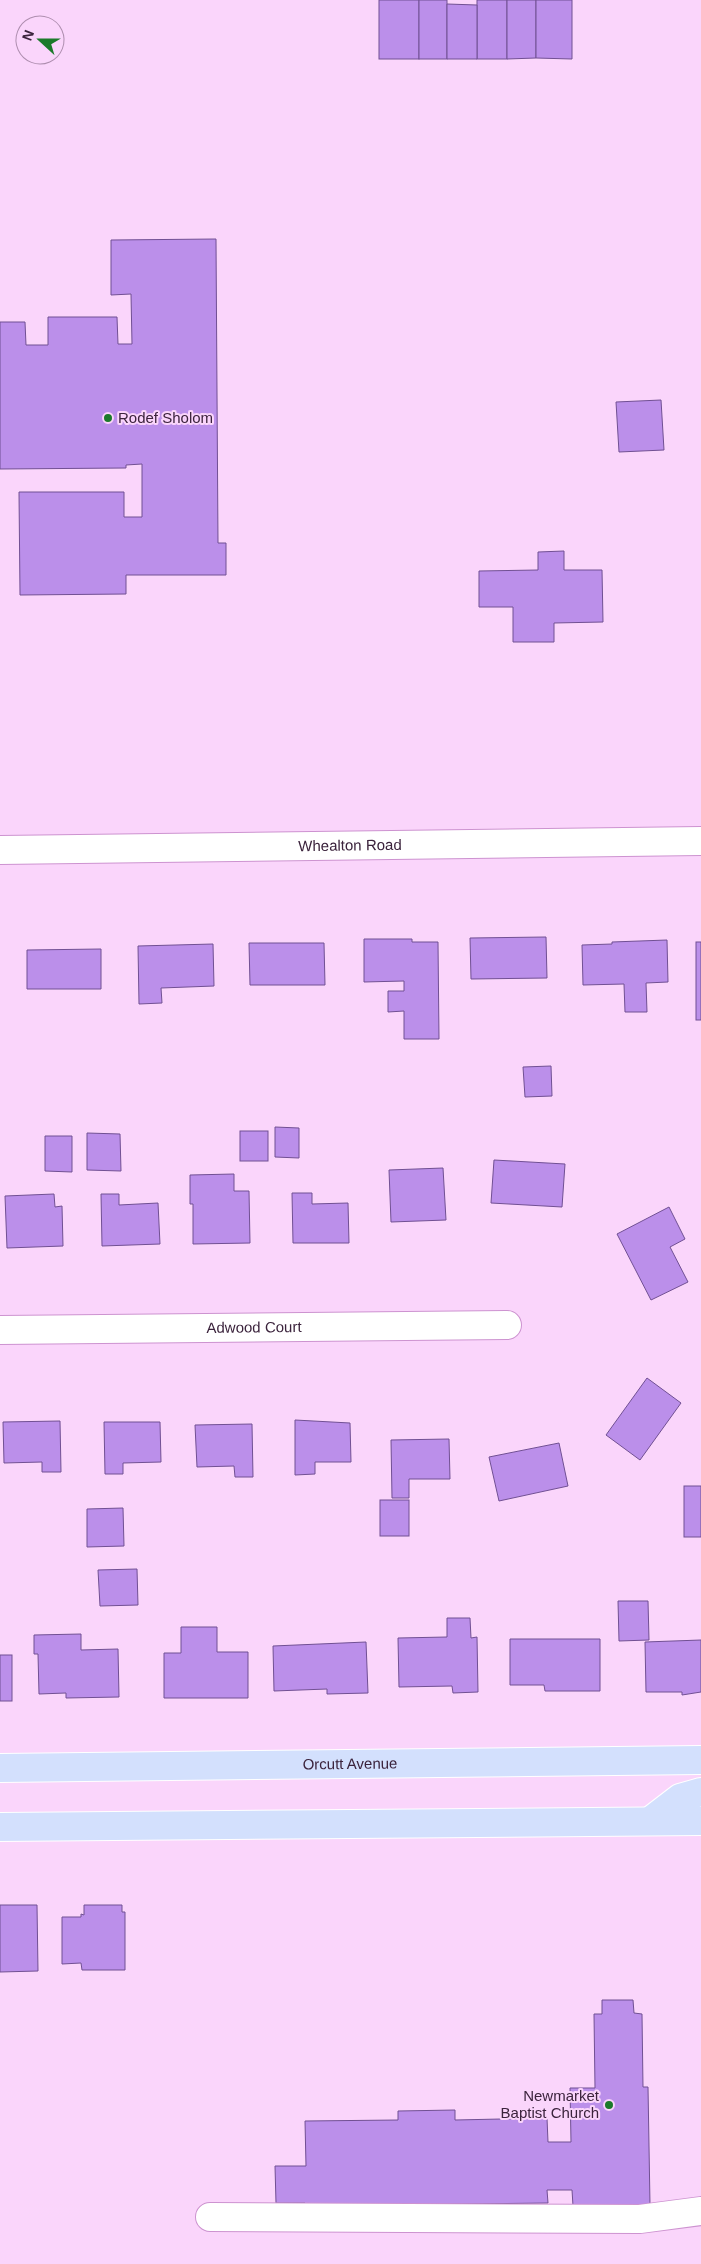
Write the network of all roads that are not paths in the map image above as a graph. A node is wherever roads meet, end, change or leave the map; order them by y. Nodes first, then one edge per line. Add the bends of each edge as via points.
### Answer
1 (701, 841) edge
2 (0, 850) edge
3 (507, 1325) dead end
4 (0, 1330) edge
5 (701, 1760) edge
6 (0, 1768) edge
7 (701, 1792) edge
8 (701, 1820) edge
9 (650, 1821) junction
10 (0, 1827) edge
11 (701, 2211) edge
12 (210, 2216) dead end

1 - 2 street, Whealton Road
3 - 4 street, Adwood Court
5 - 6 main road, Orcutt Avenue
7 - 9 main road via 680,1798
8 - 9 main road
9 - 10 main road
11 - 12 street via 640,2219

